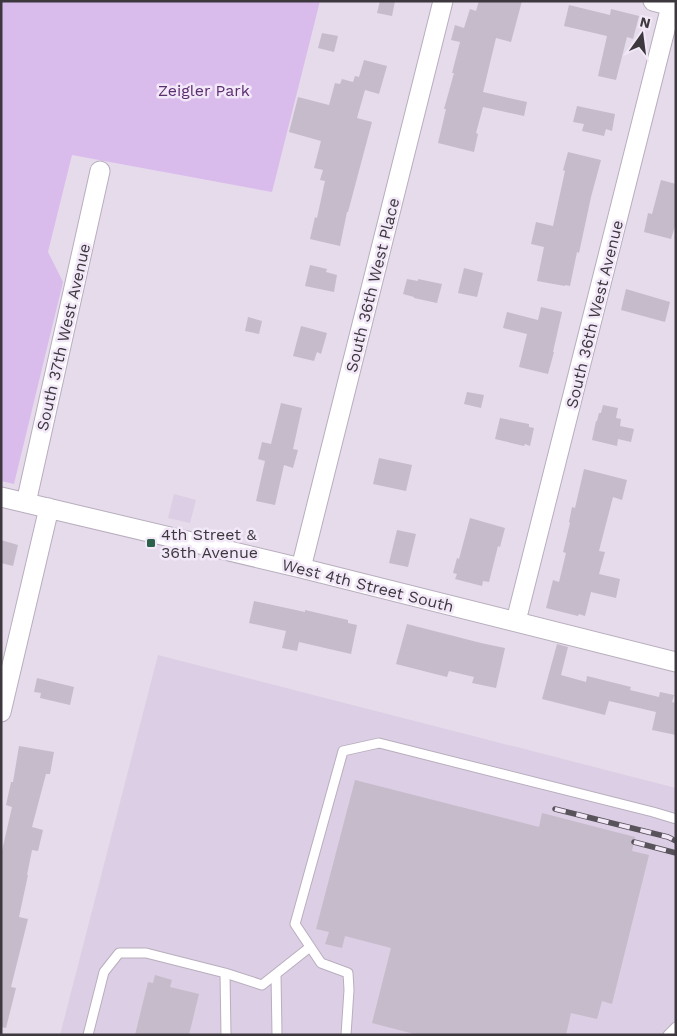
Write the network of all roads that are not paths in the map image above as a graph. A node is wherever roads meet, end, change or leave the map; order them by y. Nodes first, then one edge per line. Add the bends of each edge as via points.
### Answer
1 (444, 1) edge
2 (667, 5) edge
3 (100, 171) dead end
4 (1, 497) edge
5 (26, 503) junction
6 (49, 508) junction
7 (301, 568) junction
8 (516, 622) junction
9 (676, 662) edge
10 (1, 712) edge
11 (676, 819) edge
12 (310, 947) junction
13 (226, 973) junction
14 (276, 974) junction
15 (676, 1026) edge
16 (88, 1035) edge
17 (226, 1035) edge
18 (277, 1035) edge
19 (346, 1035) edge
20 (668, 1035) edge

1 - 7 street, South 36th West Place
2 - 8 street, South 36th West Avenue
3 - 5 street, South 37th West Avenue
4 - 5 street, West 4th Street South
5 - 6 street, West 4th Street South
6 - 7 street, West 4th Street South
6 - 10 street
7 - 8 street, West 4th Street South
8 - 9 street, West 4th Street South
11 - 12 lane via 379,743 343,751 296,924
12 - 14 lane
12 - 19 lane via 321,963 348,973
13 - 14 lane via 262,985
13 - 16 lane via 146,953 119,953 104,972
13 - 17 lane
14 - 18 lane
15 - 20 lane

